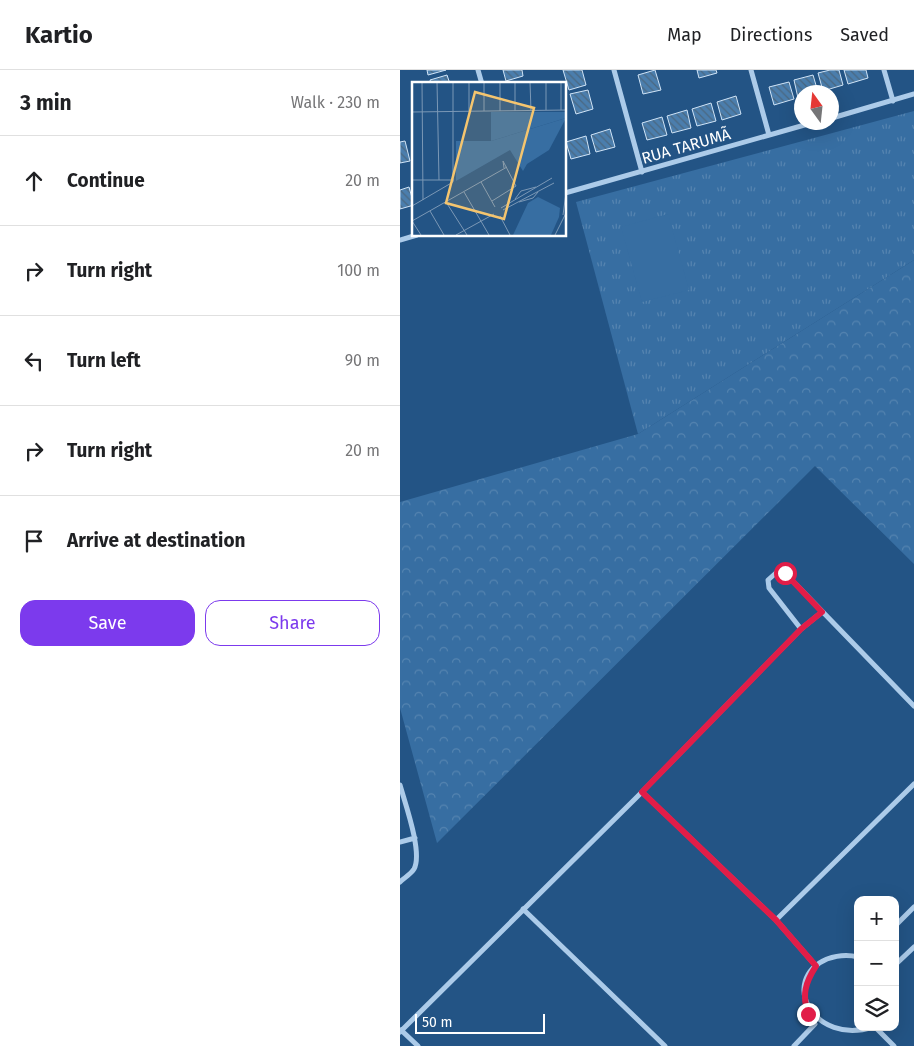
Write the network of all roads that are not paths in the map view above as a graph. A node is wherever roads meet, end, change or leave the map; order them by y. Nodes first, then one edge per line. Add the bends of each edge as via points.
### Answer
1 (614, 70) edge
2 (751, 70) edge
3 (884, 70) edge
4 (914, 94) edge
5 (893, 100) junction
6 (839, 116) edge
7 (794, 128) edge
8 (769, 136) junction
9 (642, 172) junction
10 (566, 193) edge
11 (414, 236) edge
12 (400, 240) edge
13 (822, 612) junction
14 (801, 629) junction
15 (914, 706) edge
16 (914, 784) edge
17 (400, 785) edge
18 (642, 792) junction
19 (415, 838) junction
20 (400, 842) edge
21 (400, 882) edge
22 (914, 907) edge
23 (524, 909) junction
24 (776, 920) junction
25 (899, 922) edge
26 (914, 947) edge
27 (854, 955) edge
28 (899, 961) edge
29 (816, 966) junction
30 (815, 1024) junction
31 (820, 1028) dead end
32 (401, 1031) edge
33 (868, 1031) edge
34 (878, 1031) edge
35 (850, 1037) dead end
36 (418, 1046) edge
37 (665, 1046) edge
38 (794, 1046) edge
39 (894, 1046) edge

1 - 9 street
2 - 8 street
3 - 5 street
4 - 5 street
5 - 6 street
7 - 8 street, RUA TARUMÃ
8 - 9 street, RUA TARUMÃ
9 - 10 street, RUA TARUMÃ
11 - 12 street
13 - 14 street
13 - 14 street via 785,573 777,572 768,580 769,588
13 - 15 street
14 - 18 street
16 - 24 street
17 - 19 street
18 - 23 street
18 - 24 street
19 - 20 street
19 - 21 street via 414,868
22 - 25 street
23 - 32 street
23 - 37 street
24 - 29 street
26 - 28 street
27 - 29 street via 837,955
29 - 30 street via 804,991 806,1008
30 - 31 street
30 - 38 street
32 - 36 street
33 - 35 street
34 - 39 street

